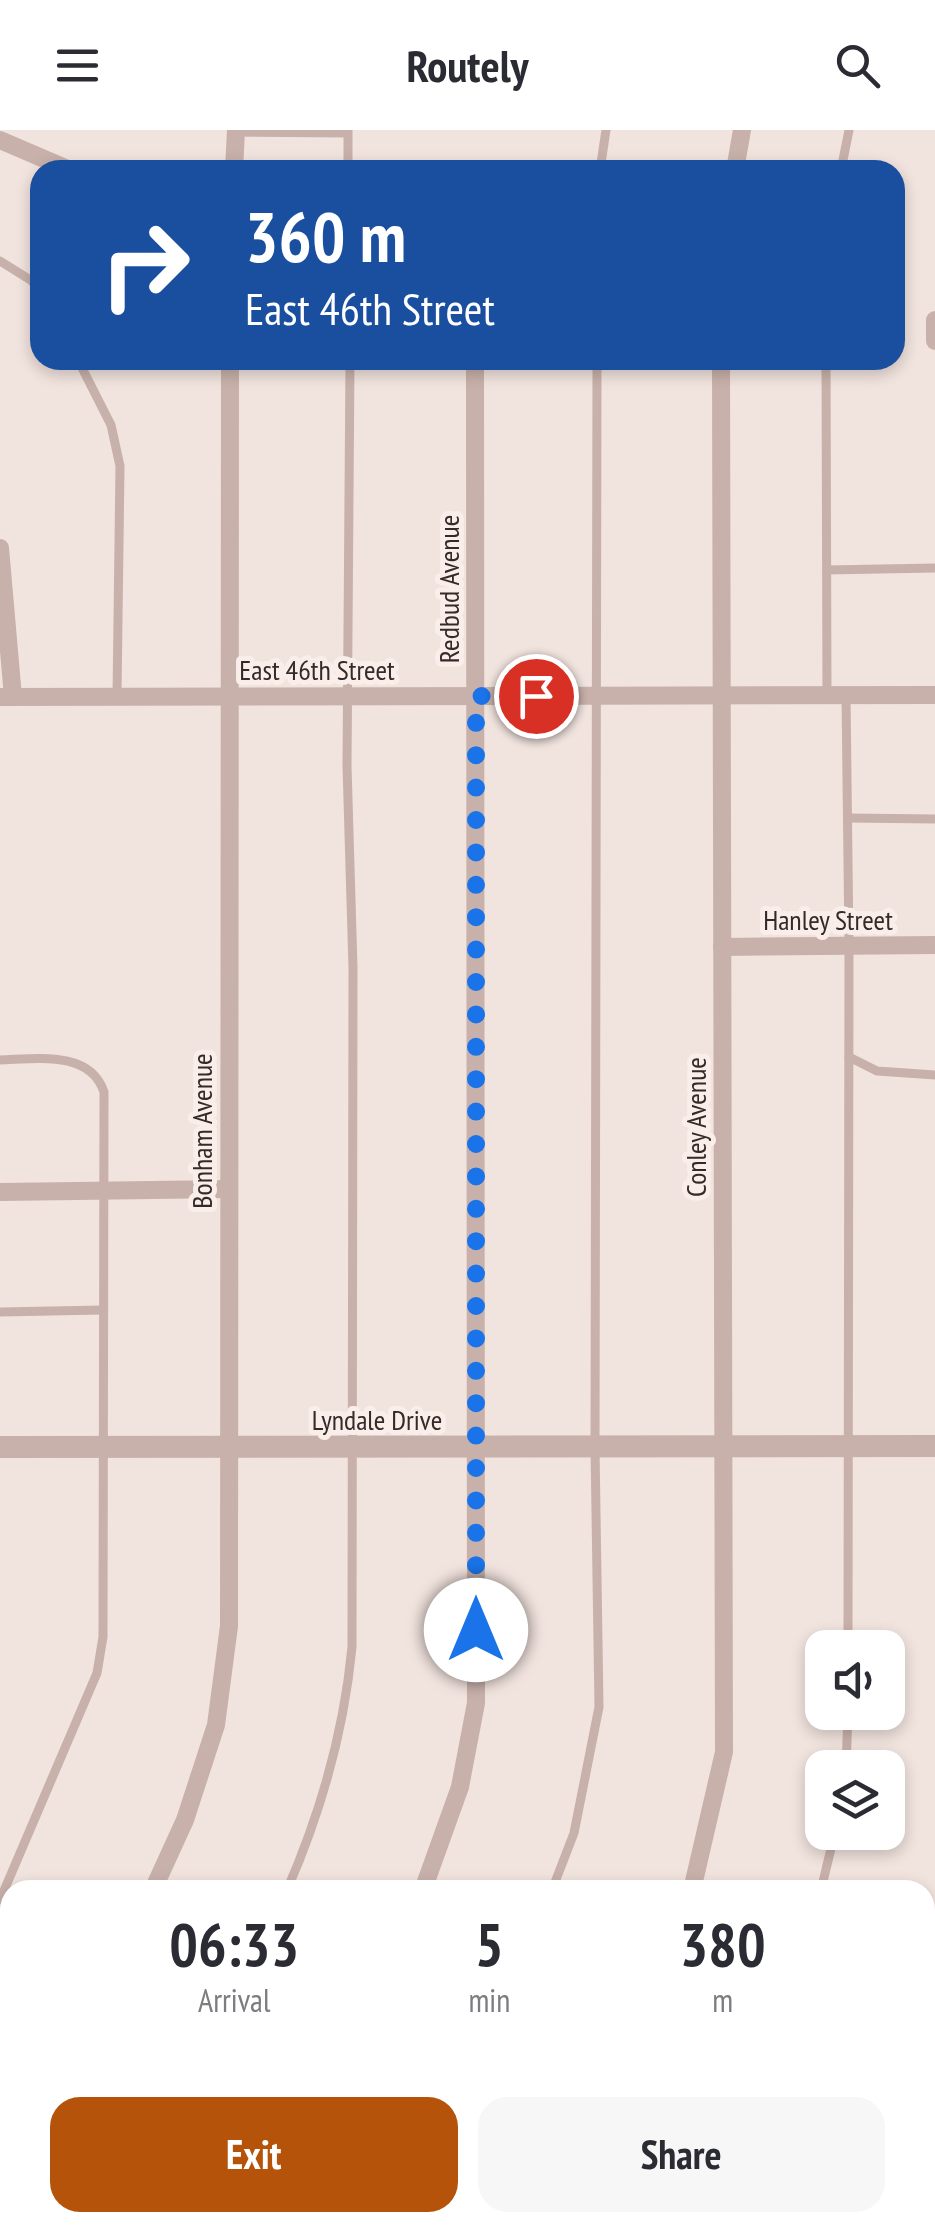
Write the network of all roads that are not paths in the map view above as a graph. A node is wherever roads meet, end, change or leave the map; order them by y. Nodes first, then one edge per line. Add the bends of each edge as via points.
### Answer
1 (606, 130) edge
2 (742, 130) edge
3 (849, 130) edge
4 (236, 131) edge
5 (348, 131) edge
6 (0, 140) edge
7 (47, 160) edge
8 (235, 160) edge
9 (348, 160) edge
10 (602, 160) edge
11 (737, 160) edge
12 (842, 160) edge
13 (0, 261) edge
14 (30, 280) edge
15 (935, 320) edge
16 (935, 341) edge
17 (83, 370) edge
18 (230, 370) edge
19 (350, 370) edge
20 (475, 370) edge
21 (597, 370) edge
22 (721, 370) edge
23 (826, 370) edge
24 (0, 548) edge
25 (935, 568) edge
26 (827, 570) junction
27 (837, 695) junction
28 (935, 695) edge
29 (348, 696) junction
30 (476, 696) junction
31 (598, 696) junction
32 (722, 696) junction
33 (6, 697) edge
34 (117, 697) junction
35 (229, 697) junction
36 (848, 818) junction
37 (935, 819) edge
38 (935, 945) edge
39 (849, 946) junction
40 (722, 947) junction
41 (848, 1056) junction
42 (0, 1060) edge
43 (935, 1075) edge
44 (228, 1189) junction
45 (105, 1190) junction
46 (0, 1192) edge
47 (102, 1310) junction
48 (0, 1312) edge
49 (935, 1446) edge
50 (0, 1447) edge
51 (722, 1447) junction
52 (846, 1447) junction
53 (102, 1448) junction
54 (477, 1448) junction
55 (595, 1448) junction
56 (228, 1449) junction
57 (352, 1449) junction
58 (848, 1630) edge
59 (831, 1850) edge
60 (9, 1880) edge
61 (157, 1880) edge
62 (291, 1880) edge
63 (427, 1880) edge
64 (556, 1880) edge
65 (694, 1880) edge
66 (823, 1880) edge

1 - 10 lane
2 - 11 street
3 - 12 lane
4 - 5 lane
4 - 8 street
5 - 9 lane
6 - 7 street
13 - 14 lane
15 - 16 street
17 - 34 lane via 112,425 120,466
18 - 35 street, Bonham Avenue
19 - 29 lane
20 - 30 street, Redbud Avenue
21 - 31 lane
22 - 32 street, Conley Avenue
23 - 26 lane
24 - 33 street
25 - 26 lane
26 - 27 lane
27 - 28 street, East 46th Street
27 - 32 street, East 46th Street
27 - 36 lane
29 - 30 street, East 46th Street
29 - 35 street, East 46th Street
29 - 57 lane
30 - 31 street, East 46th Street
30 - 54 street, Redbud Avenue
31 - 32 street, East 46th Street
31 - 55 lane
32 - 40 street, Conley Avenue
33 - 34 street, East 46th Street
34 - 35 street, East 46th Street
35 - 44 street, Bonham Avenue
36 - 37 lane
36 - 39 lane
38 - 39 street, Hanley Street
39 - 40 street, Hanley Street
39 - 41 lane
40 - 51 street, Conley Avenue
41 - 43 lane via 876,1071
41 - 52 lane
42 - 45 lane via 75,1062 98,1078 104,1092
44 - 45 street
44 - 56 street, Bonham Avenue
45 - 46 street
45 - 47 lane
47 - 48 lane
47 - 53 lane
49 - 52 street, Lyndale Drive
50 - 53 street, Lyndale Drive
51 - 52 street, Lyndale Drive
51 - 55 street, Lyndale Drive
51 - 65 street, Conley Avenue via 724,1752
52 - 58 lane
53 - 56 street, Lyndale Drive
53 - 60 lane via 103,1636 97,1673
54 - 55 street, Lyndale Drive
54 - 57 street, Lyndale Drive
54 - 63 street, Redbud Avenue via 476,1703 460,1787
55 - 64 lane via 599,1707 574,1833
56 - 57 street, Lyndale Drive
56 - 61 street, Bonham Avenue via 230,1626 216,1725
57 - 62 lane via 348,1686 327,1784
59 - 66 lane

